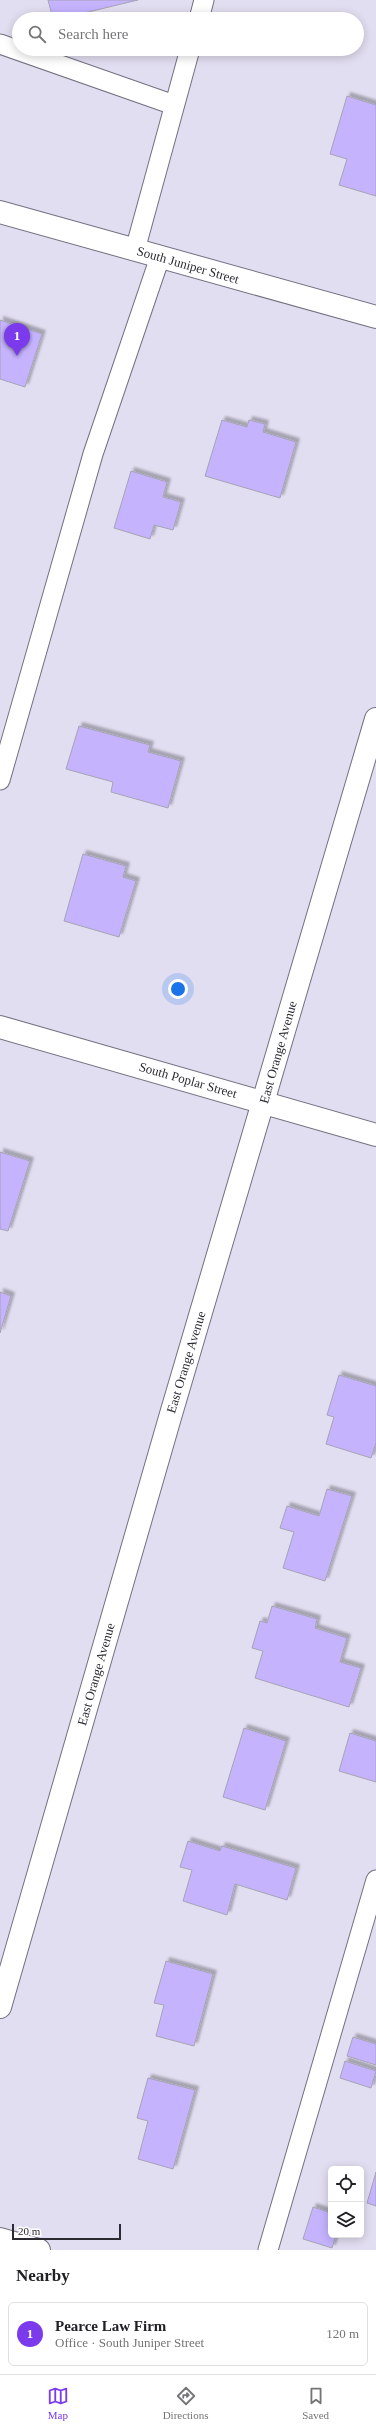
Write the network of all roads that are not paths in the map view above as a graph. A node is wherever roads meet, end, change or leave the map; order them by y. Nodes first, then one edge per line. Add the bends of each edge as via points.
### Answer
1 (204, 0) edge
2 (201, 12) edge
3 (0, 44) edge
4 (12, 48) edge
5 (34, 56) edge
6 (188, 56) edge
7 (174, 105) junction
8 (0, 212) edge
9 (135, 250) junction
10 (160, 257) junction
11 (376, 317) edge
12 (376, 719) edge
13 (0, 780) edge
14 (0, 1027) edge
15 (264, 1101) junction
16 (376, 1135) edge
17 (376, 1880) edge
18 (0, 2007) edge
19 (0, 2239) edge
20 (39, 2250) edge
21 (268, 2250) edge

1 - 2 lane
3 - 4 lane
5 - 7 lane
6 - 7 lane
7 - 9 lane
8 - 9 street, South Juniper Street
9 - 10 street, South Juniper Street
10 - 11 street, South Juniper Street
10 - 13 lane via 93,454
12 - 15 street, East Orange Avenue
14 - 15 street, South Poplar Street
15 - 16 street, South Poplar Street
15 - 18 street, East Orange Avenue
17 - 21 lane
19 - 20 street

